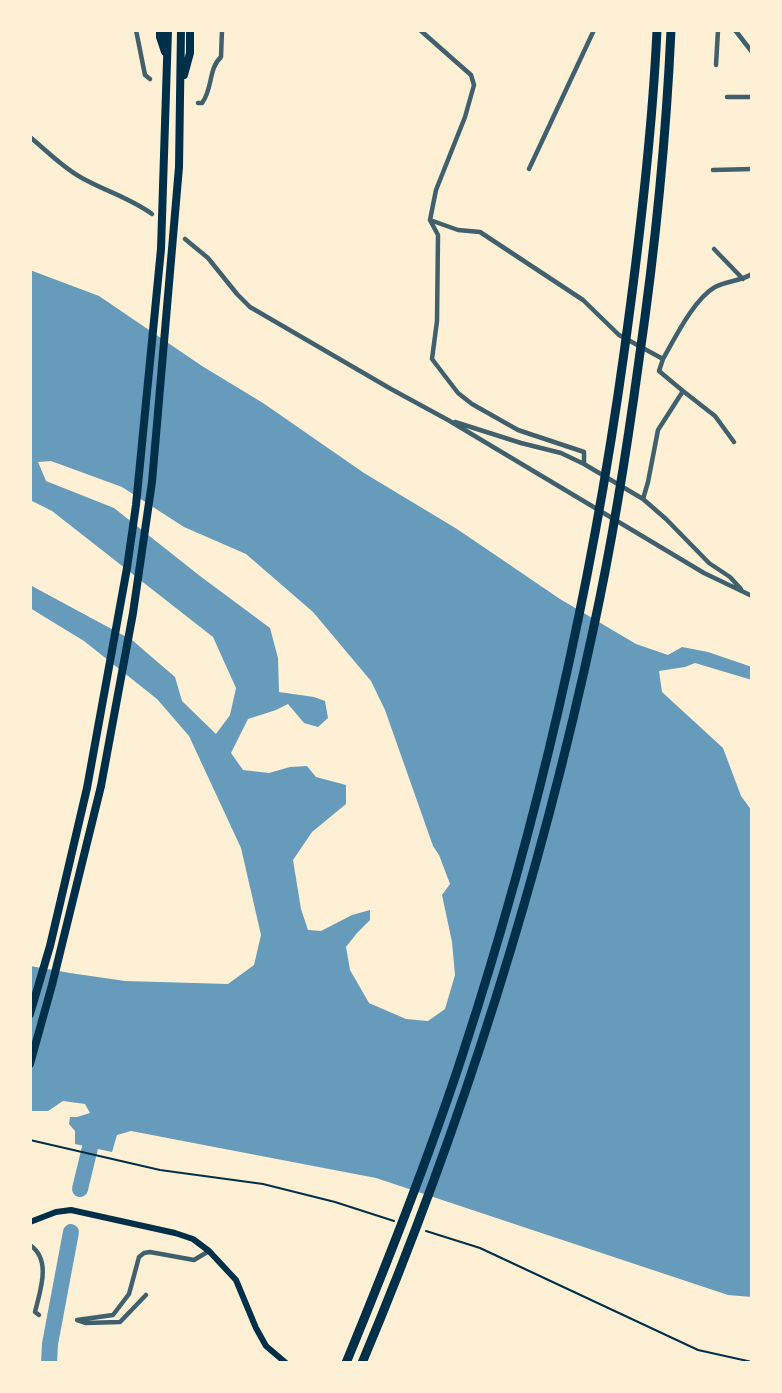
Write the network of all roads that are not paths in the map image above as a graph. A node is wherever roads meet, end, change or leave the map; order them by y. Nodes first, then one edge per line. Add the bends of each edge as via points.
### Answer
1 (136, 30) edge
2 (160, 30) edge
3 (168, 30) edge
4 (181, 30) edge
5 (190, 30) edge
6 (222, 30) edge
7 (419, 30) edge
8 (594, 30) edge
9 (657, 30) edge
10 (671, 30) edge
11 (718, 30) edge
12 (735, 30) edge
13 (752, 52) edge
14 (168, 58) junction
15 (716, 65) dead end
16 (150, 79) dead end
17 (181, 86) junction
18 (727, 97) dead end
19 (752, 97) edge
20 (198, 103) dead end
21 (30, 137) edge
22 (529, 169) dead end
23 (752, 169) edge
24 (713, 170) dead end
25 (152, 214) dead end
26 (430, 220) junction
27 (185, 239) dead end
28 (714, 248) dead end
29 (752, 274) edge
30 (743, 280) junction
31 (663, 359) junction
32 (683, 391) junction
33 (448, 420) junction
34 (734, 442) dead end
35 (583, 464) junction
36 (643, 499) junction
37 (744, 592) junction
38 (752, 596) edge
39 (30, 1014) edge
40 (30, 1064) edge
41 (30, 1222) edge
42 (30, 1245) edge
43 (209, 1251) junction
44 (146, 1295) dead end
45 (39, 1315) dead end
46 (286, 1363) edge
47 (346, 1363) edge
48 (362, 1363) edge

1 - 16 street via 145,75
2 - 14 highway
3 - 14 highway
4 - 17 highway
5 - 17 highway via 190,53
6 - 20 street via 221,57 214,63 206,97
7 - 26 street via 471,75 474,85 436,190
8 - 22 street
9 - 47 highway via 631,306 602,499 555,732 463,1055 422,1173
10 - 48 highway via 647,307 595,624 544,831 476,1062
11 - 15 street
12 - 13 street
14 - 39 highway via 160,249 127,568 86,788
17 - 40 highway via 179,167 152,482 133,613 101,786
18 - 19 street
21 - 25 street via 84,180
23 - 24 street
26 - 31 street via 480,232 583,300 619,335
26 - 35 street via 438,235 432,359 472,404 518,430 584,452
27 - 33 street via 250,307
28 - 30 street
29 - 30 street
30 - 31 street via 725,283 702,298
31 - 32 street via 659,371
32 - 34 street via 715,416
32 - 36 street via 658,430
33 - 35 street via 561,453
33 - 37 street via 704,573
35 - 36 street
36 - 37 street
37 - 38 street
41 - 43 main road via 71,1210 175,1233
42 - 45 street via 43,1264 35,1312
43 - 44 street via 194,1260 144,1253 129,1294 113,1315 77,1320 86,1324 120,1322
43 - 46 main road via 236,1280 266,1346

